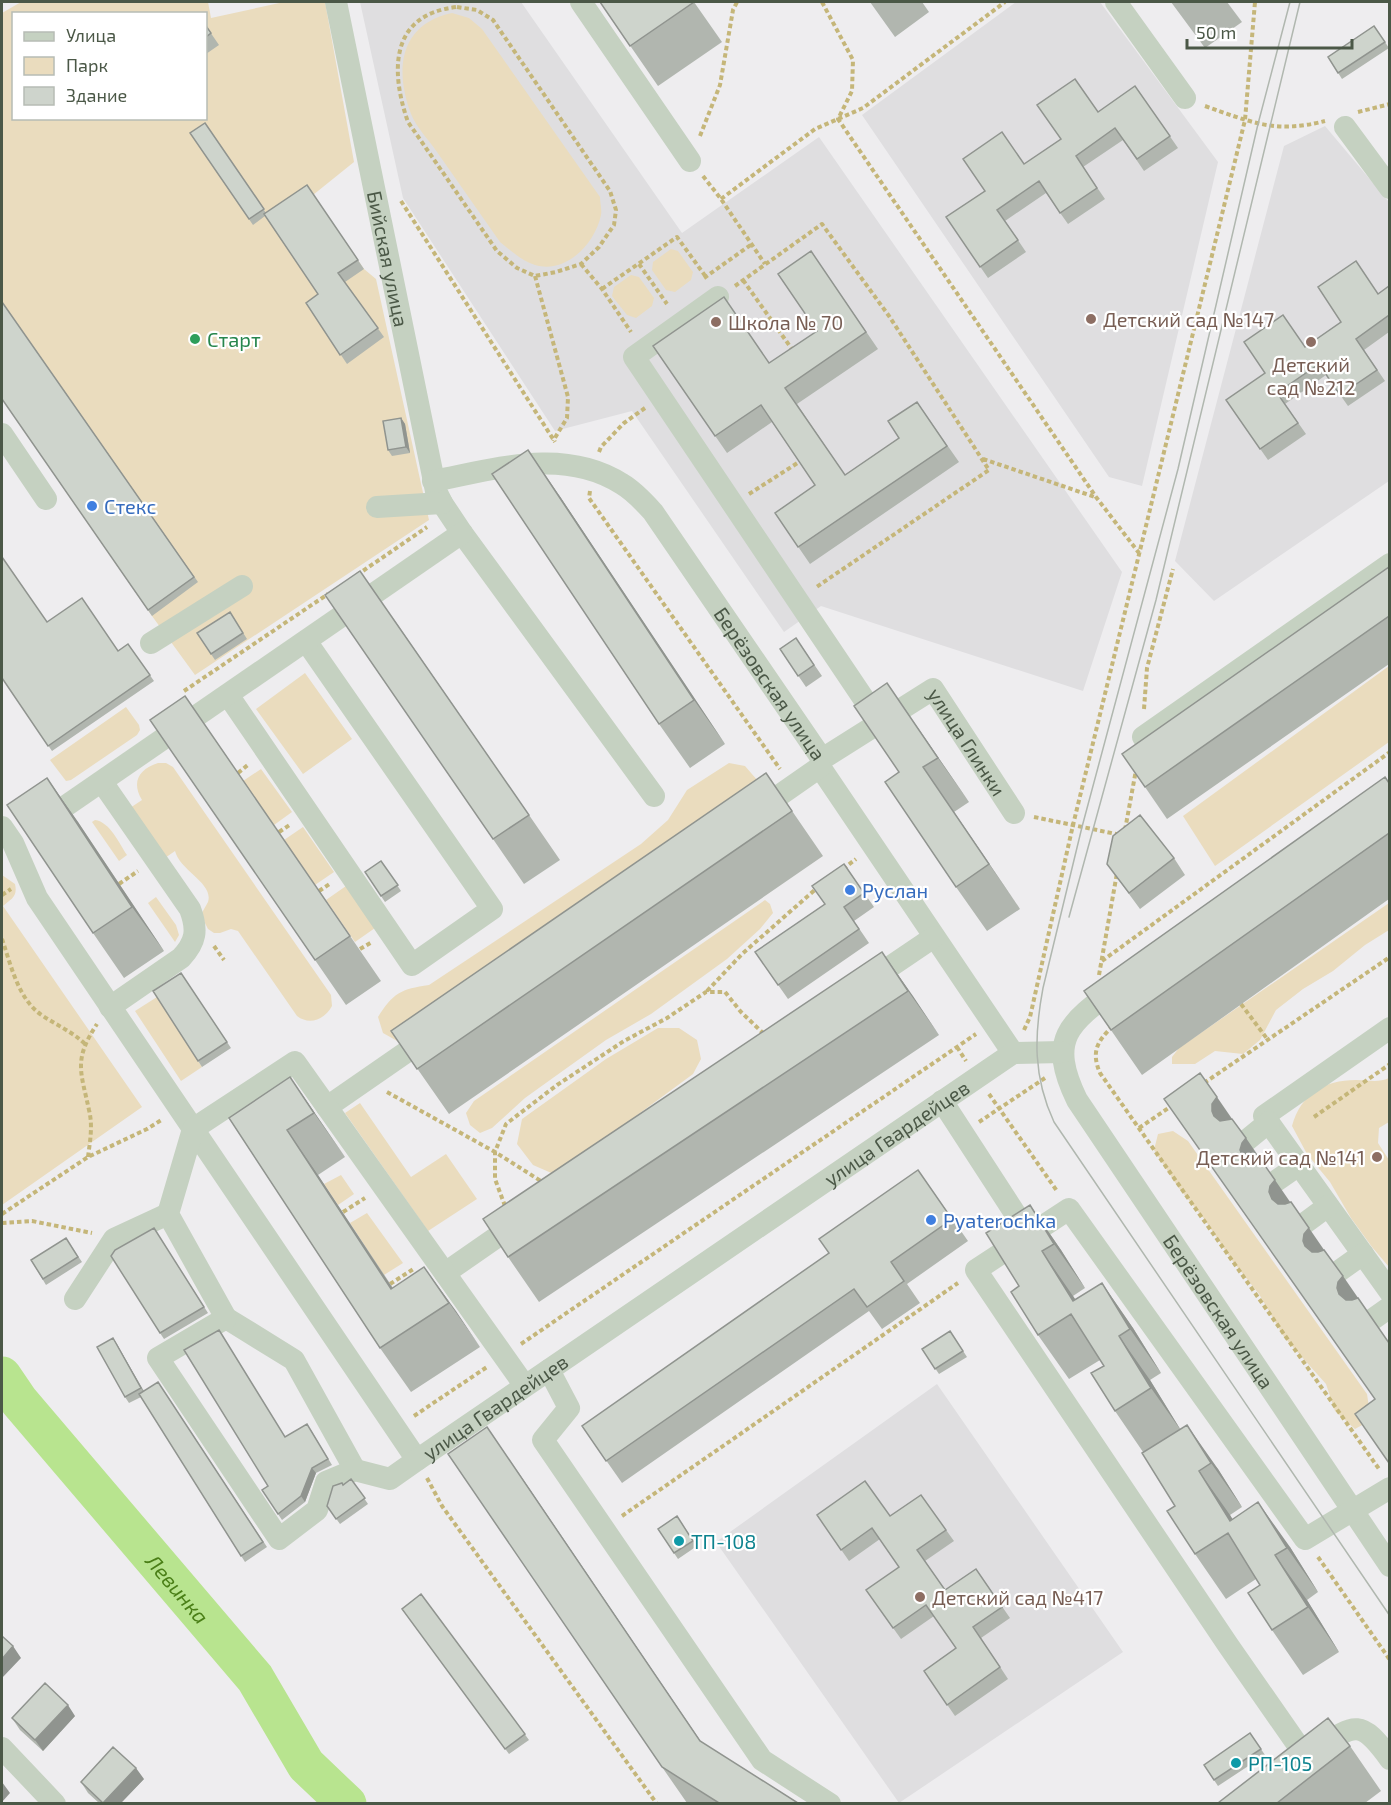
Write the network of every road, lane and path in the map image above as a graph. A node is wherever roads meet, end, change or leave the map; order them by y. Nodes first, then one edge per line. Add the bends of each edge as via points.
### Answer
1 (336, 2) edge
2 (581, 2) edge
3 (735, 2) edge
4 (822, 2) edge
5 (1005, 2) edge
6 (1116, 2) edge
7 (1255, 2) edge
8 (1185, 99) joint
9 (1389, 104) edge
10 (838, 119) junction
11 (1245, 120) junction
12 (1342, 120) junction
13 (690, 162) junction
14 (1389, 188) edge
15 (397, 195) dead end
16 (721, 199) junction
17 (581, 264) junction
18 (639, 264) junction
19 (765, 264) junction
20 (535, 276) junction
21 (706, 276) dead end
22 (743, 280) junction
23 (602, 289) junction
24 (718, 297) joint
25 (667, 304) dead end
26 (644, 350) junction
27 (797, 355) edge
28 (634, 415) dead end
29 (615, 432) dead end
30 (2, 434) edge
31 (553, 441) junction
32 (561, 446) dead end
33 (982, 459) junction
34 (800, 462) edge
35 (592, 470) junction
36 (433, 481) junction
37 (1096, 497) junction
38 (46, 499) dead end
39 (733, 504) junction
40 (377, 507) dead end
41 (445, 508) junction
42 (462, 533) junction
43 (1140, 554) junction
44 (1389, 564) edge
45 (1173, 569) dead end
46 (350, 579) edge
47 (242, 586) dead end
48 (331, 592) edge
49 (797, 600) junction
50 (306, 641) junction
51 (151, 643) dead end
52 (184, 691) dead end
53 (228, 695) junction
54 (880, 723) junction
55 (1143, 737) junction
56 (1389, 752) edge
57 (821, 763) junction
58 (102, 782) junction
59 (792, 786) junction
60 (654, 796) dead end
61 (1014, 813) joint
62 (744, 820) edge
63 (1073, 825) junction
64 (7, 835) edge
65 (873, 846) junction
66 (1118, 870) edge
67 (836, 874) edge
68 (819, 887) edge
69 (934, 937) junction
70 (2, 939) edge
71 (1389, 957) edge
72 (1101, 961) junction
73 (1131, 978) edge
74 (706, 992) junction
75 (850, 994) edge
76 (1241, 1004) dead end
77 (1093, 1005) junction
78 (110, 1006) junction
79 (1121, 1020) edge
80 (992, 1023) junction
81 (444, 1026) edge
82 (1389, 1028) edge
83 (768, 1039) edge
84 (1268, 1040) junction
85 (86, 1045) junction
86 (957, 1047) junction
87 (1012, 1053) junction
88 (1063, 1059) junction
89 (1389, 1064) edge
90 (977, 1077) junction
91 (366, 1080) junction
92 (1203, 1084) edge
93 (942, 1101) junction
94 (1176, 1103) edge
95 (327, 1107) junction
96 (179, 1108) junction
97 (999, 1108) junction
98 (1314, 1117) dead end
99 (1269, 1122) junction
100 (1139, 1128) junction
101 (193, 1129) junction
102 (963, 1132) junction
103 (1246, 1140) edge
104 (495, 1152) junction
105 (88, 1157) junction
106 (1299, 1165) junction
107 (1276, 1181) edge
108 (559, 1194) joint
109 (1328, 1206) junction
110 (1069, 1209) junction
111 (2, 1214) edge
112 (168, 1214) junction
113 (1305, 1223) edge
114 (2, 1224) edge
115 (513, 1226) junction
116 (1029, 1234) junction
117 (114, 1239) junction
118 (1363, 1254) junction
119 (439, 1264) junction
120 (976, 1270) junction
121 (1339, 1271) edge
122 (390, 1284) edge
123 (1389, 1292) edge
124 (75, 1299) dead end
125 (226, 1318) junction
126 (504, 1356) junction
127 (549, 1370) junction
128 (525, 1386) junction
129 (396, 1428) junction
130 (417, 1460) junction
131 (355, 1470) junction
132 (1386, 1482) edge
133 (1352, 1511) junction
134 (604, 1529) junction
135 (1305, 1539) junction
136 (1389, 1566) edge
137 (1389, 1660) edge
138 (2, 1748) edge
139 (1306, 1757) junction
140 (1389, 1759) edge
141 (1288, 1770) edge
142 (55, 1803) edge
143 (657, 1803) edge
144 (830, 1803) edge

1 - 36 street, Бийская улица
2 - 13 street
3 - 13 path via 720,85
4 - 10 path via 853,60 852,91
5 - 10 path via 863,108
6 - 8 street
7 - 11 path
8 - 11 path
9 - 12 path
10 - 16 path via 815,129
10 - 37 path
11 - 12 path via 1269,126 1302,127
11 - 43 path
12 - 14 street
13 - 16 path
15 - 31 path
16 - 19 path
17 - 20 path
17 - 20 path via 614,225 616,210 610,191 493,20 477,10 441,9 412,27 397,59 408,122 497,251 517,268
17 - 23 path
18 - 21 path via 677,237
18 - 23 path
18 - 25 path
19 - 22 path
19 - 33 path via 822,224 889,316
20 - 31 path via 567,397 567,418
22 - 24 path
22 - 27 path
23 - 26 path
24 - 26 street
26 - 39 street via 634,357
28 - 29 path
30 - 38 street
31 - 32 path
33 - 37 path
33 - 49 path via 989,470
34 - 39 path
35 - 36 street, Берёзовская улица via 562,463 532,463
35 - 57 street, Берёзовская улица via 625,485 653,512
35 - 59 path via 589,498
36 - 41 street, Бийская улица
37 - 43 path
39 - 49 street
40 - 41 street
41 - 42 street, Бийская улица
41 - 46 path
42 - 50 street
42 - 60 street, Бийская улица
43 - 63 path
44 - 55 street
45 - 55 path via 1147,668
47 - 51 street
48 - 52 path
49 - 54 street
50 - 53 street
50 - 53 street via 492,909 412,965
53 - 58 street
54 - 57 street, улица Глинки
54 - 61 street, улица Глинки via 933,689
55 - 63 path via 1124,836
56 - 72 path
57 - 59 street, улица Глинки
57 - 65 street, Берёзовская улица
58 - 64 street
58 - 78 street via 190,909 195,922 195,936 181,958
59 - 62 street, улица Глинки
61 - 63 path
63 - 87 path via 1030,1017
64 - 78 street via 37,898
65 - 67 path
65 - 69 street, Берёзовская улица
66 - 72 path
68 - 74 path via 742,954
69 - 75 street
69 - 80 street, Берёзовская улица
70 - 85 path via 26,999 43,1016
71 - 84 path
72 - 77 path
73 - 77 street
74 - 83 path via 725,992
74 - 104 path via 557,1084 506,1124
76 - 84 path
77 - 88 street via 1066,1035
78 - 85 path
78 - 96 street
79 - 100 path via 1102,1038 1095,1060
80 - 86 path
80 - 87 street, Берёзовская улица
81 - 91 street
82 - 99 street via 1264,1116
84 - 92 path
85 - 105 path via 80,1068 92,1132
86 - 90 path
86 - 126 path
87 - 88 street
87 - 90 street, улица Гвардейцев
88 - 97 path
88 - 133 street, Берёзовская улица via 1077,1100
89 - 98 path
90 - 93 street, улица Гвардейцев
90 - 97 path
91 - 95 street
91 - 104 path
93 - 102 street
93 - 127 street, улица Гвардейцев
94 - 100 path
95 - 101 street via 294,1062
95 - 119 street
96 - 101 street
96 - 105 path via 147,1129
97 - 102 path
97 - 110 path
99 - 103 street
99 - 106 street
100 - 132 path
101 - 112 street
101 - 129 street
102 - 116 street
104 - 108 path
104 - 115 path via 495,1179
105 - 111 path
106 - 107 street
106 - 109 street
108 - 115 street
109 - 113 street
109 - 118 street
110 - 116 street
110 - 135 street
112 - 117 street
112 - 125 street
114 - 117 path via 32,1221
115 - 119 street
116 - 120 street
117 - 124 street
118 - 121 street
118 - 123 street
119 - 122 path
119 - 126 street
120 - 134 path
120 - 139 street
125 - 131 street via 294,1360
125 - 131 street via 158,1358 279,1539 317,1510 326,1482
126 - 128 street
126 - 129 path
127 - 128 street, улица Гвардейцев
127 - 134 street via 569,1408 543,1440
128 - 130 street, улица Гвардейцев
129 - 130 street
130 - 131 street, улица Гвардейцев via 390,1479
130 - 143 path via 442,1506
132 - 133 street
133 - 135 street
133 - 136 street, Берёзовская улица
134 - 144 street via 762,1760
135 - 137 path
138 - 142 street
139 - 140 street via 1344,1731 1355,1728 1374,1737
139 - 141 street

